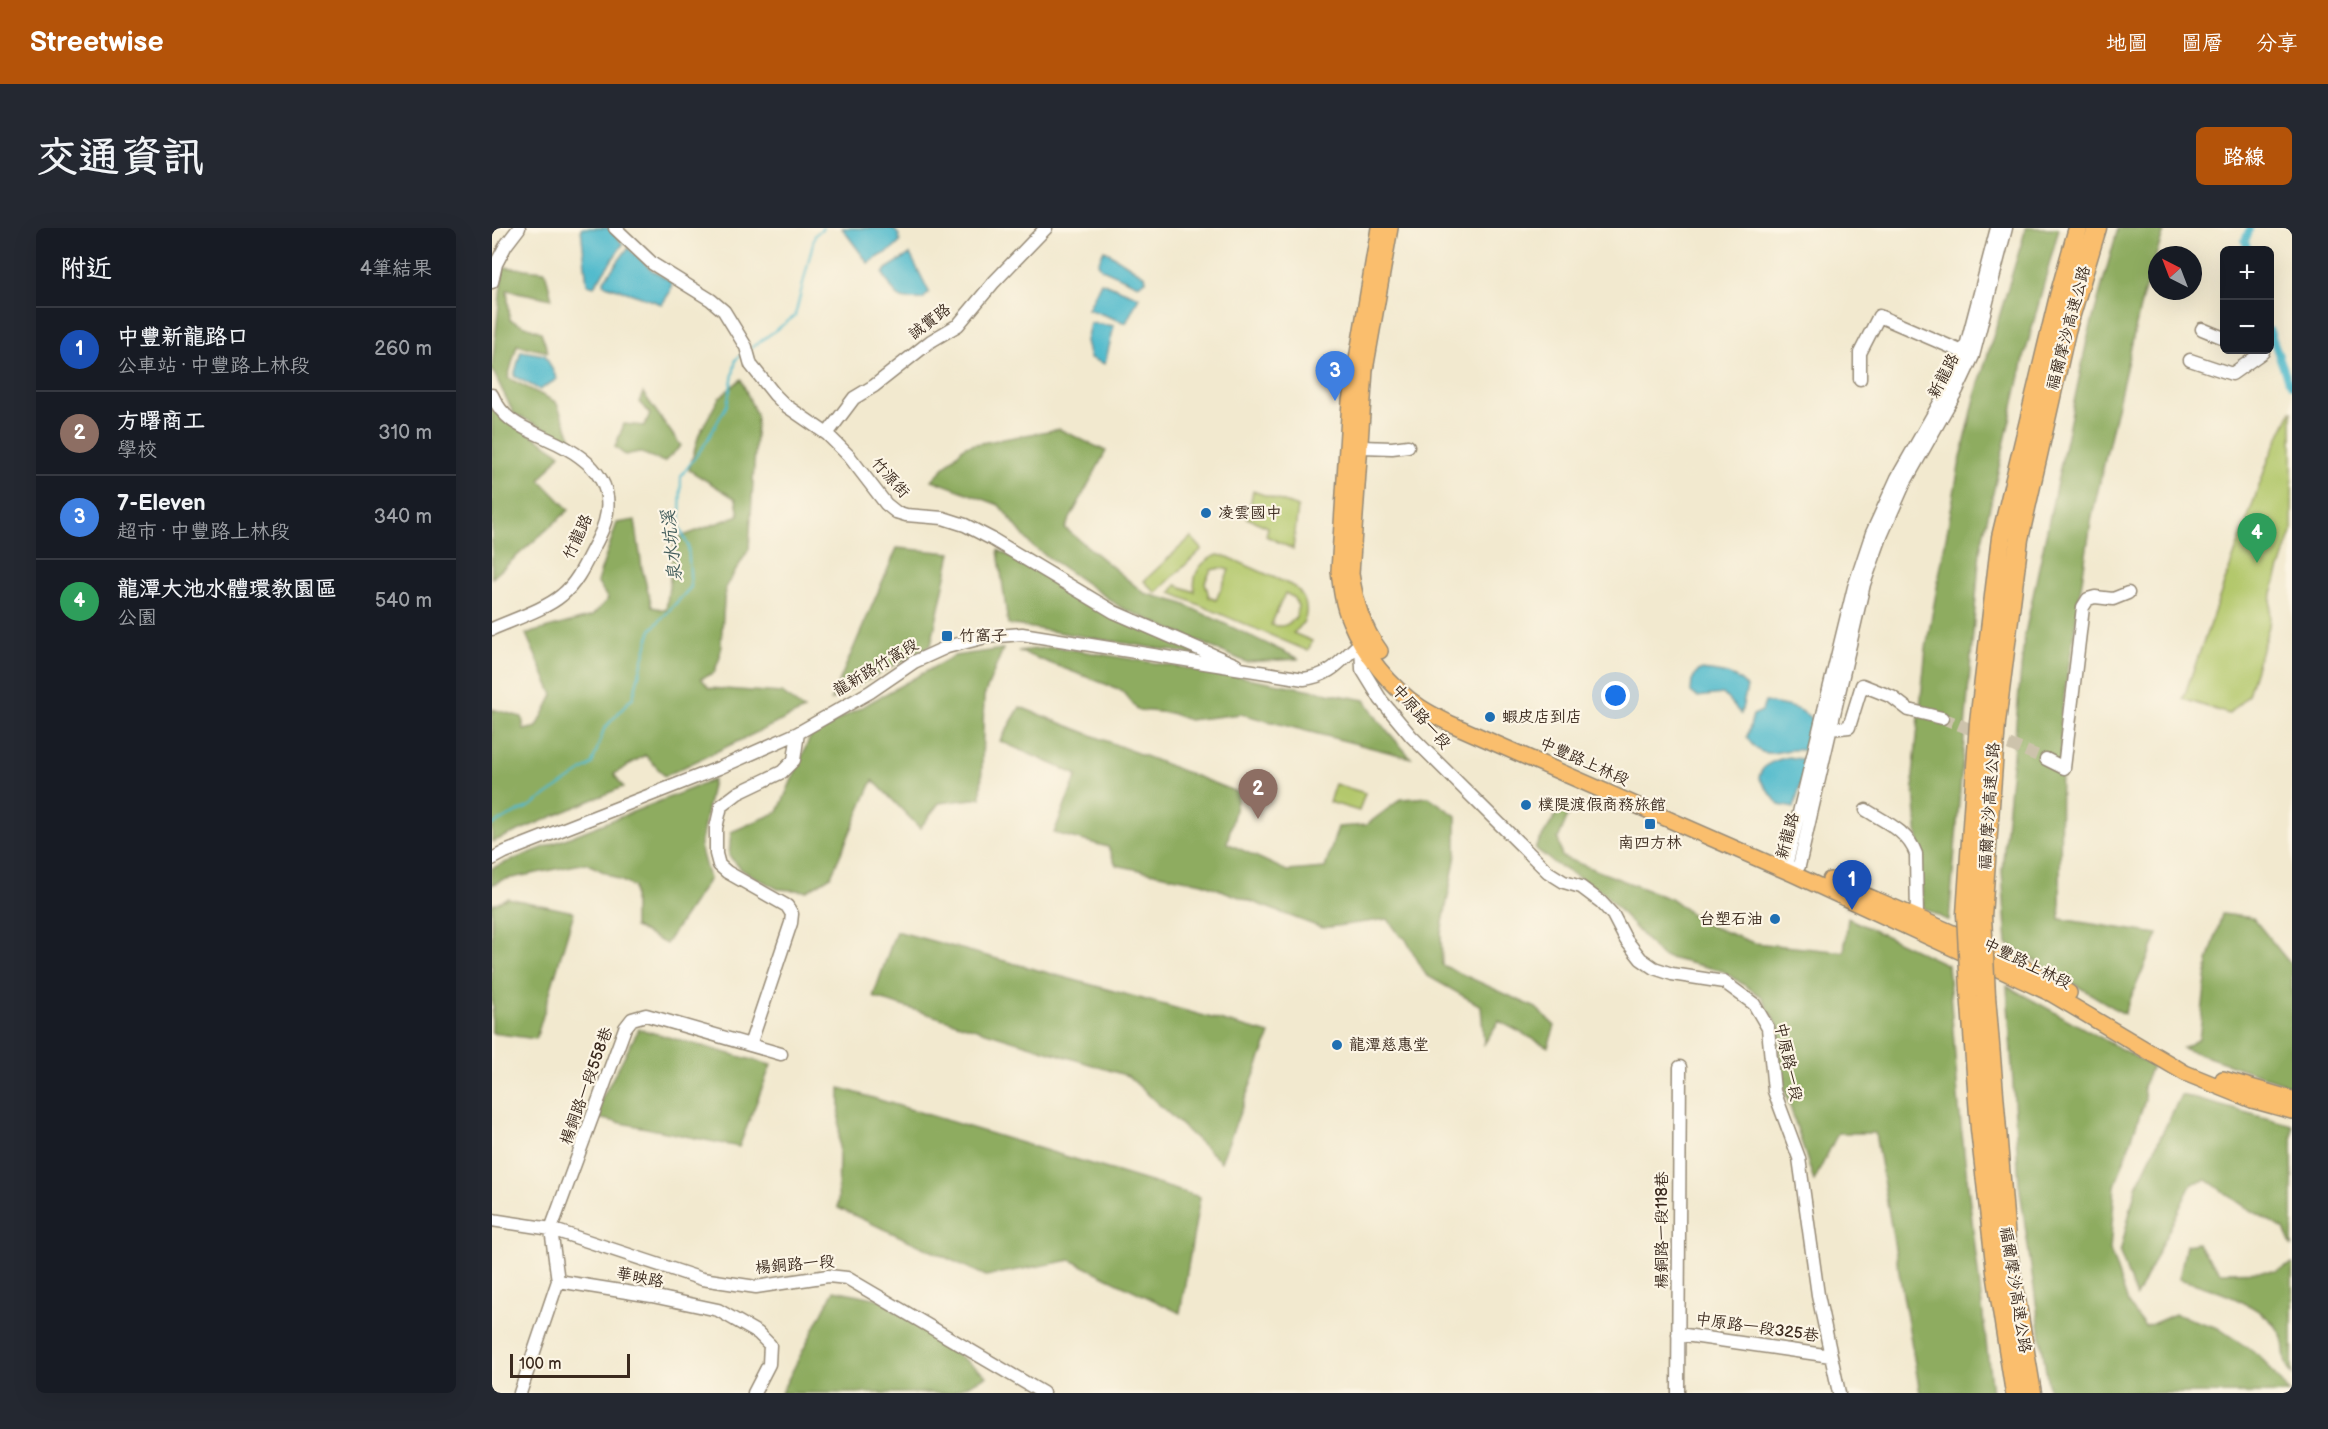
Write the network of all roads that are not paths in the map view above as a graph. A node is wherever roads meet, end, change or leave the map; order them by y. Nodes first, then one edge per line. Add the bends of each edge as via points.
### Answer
1 (519, 228) edge
2 (615, 228) edge
3 (1046, 228) edge
4 (1379, 228) edge
5 (1390, 228) edge
6 (1997, 228) edge
7 (2006, 228) edge
8 (2078, 228) edge
9 (2097, 228) edge
10 (492, 282) edge
11 (2202, 329) dead end
12 (2220, 336) edge
13 (2259, 354) edge
14 (1969, 355) junction
15 (2190, 360) dead end
16 (1860, 379) dead end
17 (492, 395) edge
18 (827, 434) junction
19 (1408, 446) dead end
20 (1361, 447) junction
21 (2128, 593) dead end
22 (492, 629) edge
23 (1365, 639) junction
24 (1243, 668) junction
25 (1942, 718) tunnel mouth
26 (1830, 729) junction
27 (798, 733) junction
28 (2046, 759) tunnel mouth
29 (1866, 810) dead end
30 (492, 859) edge
31 (1793, 868) junction
32 (1974, 915) junction
33 (1917, 918) junction
34 (1978, 994) junction
35 (750, 1045) junction
36 (781, 1054) dead end
37 (1680, 1067) dead end
38 (2292, 1099) edge
39 (2292, 1111) edge
40 (492, 1220) edge
41 (551, 1229) junction
42 (558, 1281) junction
43 (1678, 1334) junction
44 (1831, 1356) junction
45 (520, 1393) edge
46 (754, 1393) edge
47 (1043, 1393) edge
48 (1678, 1393) edge
49 (1839, 1393) edge
50 (2015, 1393) edge
51 (2032, 1393) edge

1 - 10 street via 496,264
2 - 18 street, 竹源街 via 653,264 724,311 752,365 785,405
3 - 18 street, 誠實路 via 958,325 855,398
4 - 23 main road, 中豐路上林段 via 1350,401 1339,572 1350,621
5 - 20 main road, 中豐路上林段 via 1365,370
6 - 14 street, 新龍路
7 - 14 street, 新龍路
8 - 32 highway, 福爾摩沙高速公路 via 2001,537 1979,722
9 - 32 highway, 福爾摩沙高速公路 via 2066,331 2019,539
11 - 12 street
13 - 15 street via 2232,374
14 - 16 street via 1879,316 1860,353
14 - 26 street, 新龍路 via 1957,390 1905,482 1881,534 1864,584
14 - 31 street, 新龍路 via 1897,478 1872,533 1854,587
17 - 22 street, 竹龍路 via 512,422 582,458 593,468 605,484 609,502 605,526 578,577 562,595
18 - 24 street, 竹源街 via 896,512 965,525 1114,612
19 - 20 street
20 - 23 main road, 中豐路上林段 via 1351,573
21 - 28 street via 2113,599 2088,599 2083,607 2064,768
23 - 24 street, 龍新路竹窩段 via 1342,662 1316,678
23 - 31 main road, 中豐路上林段 via 1381,669 1402,693 1430,712
23 - 44 street, 中原路一段 via 1362,669 1381,700 1411,736 1548,872 1581,887 1601,902 1641,959 1654,968 1724,981 1754,1004 1768,1028 1774,1091 1799,1158 1818,1295
24 - 27 street, 龍新路竹窩段 via 1022,634 986,637 947,647 914,662
25 - 26 street via 1909,710 1892,697 1862,685 1849,727
26 - 31 street, 新龍路
27 - 30 street, 龍新路竹窩段
27 - 35 street via 794,760 782,772 738,793 721,806 716,828 719,865 787,906 792,914
29 - 33 street via 1903,833 1913,845
31 - 33 main road, 中豐路上林段
31 - 39 main road, 中豐路上林段 via 2052,994 2185,1073 2252,1100
32 - 34 highway, 福爾摩沙高速公路, bridge
33 - 38 main road, 中豐路上林段 via 2042,976 2192,1066
34 - 50 highway, 福爾摩沙高速公路 via 1980,1129
34 - 51 highway, 福爾摩沙高速公路 via 2006,1240
35 - 36 street, 楊銅路一段558巷
35 - 41 street, 楊銅路一段558巷 via 646,1016 632,1019 625,1028
37 - 43 street, 楊銅路一段118巷
40 - 41 street, 楊銅路一段
41 - 42 street, 楊銅路一段558巷
41 - 47 street, 楊銅路一段 via 702,1280 756,1287 828,1276 847,1278
42 - 45 street
42 - 46 street, 華映路 via 718,1310 758,1333 770,1345 770,1364
43 - 44 street, 中原路一段325巷
43 - 48 street, 楊銅路一段118巷
44 - 49 street, 中原路一段

